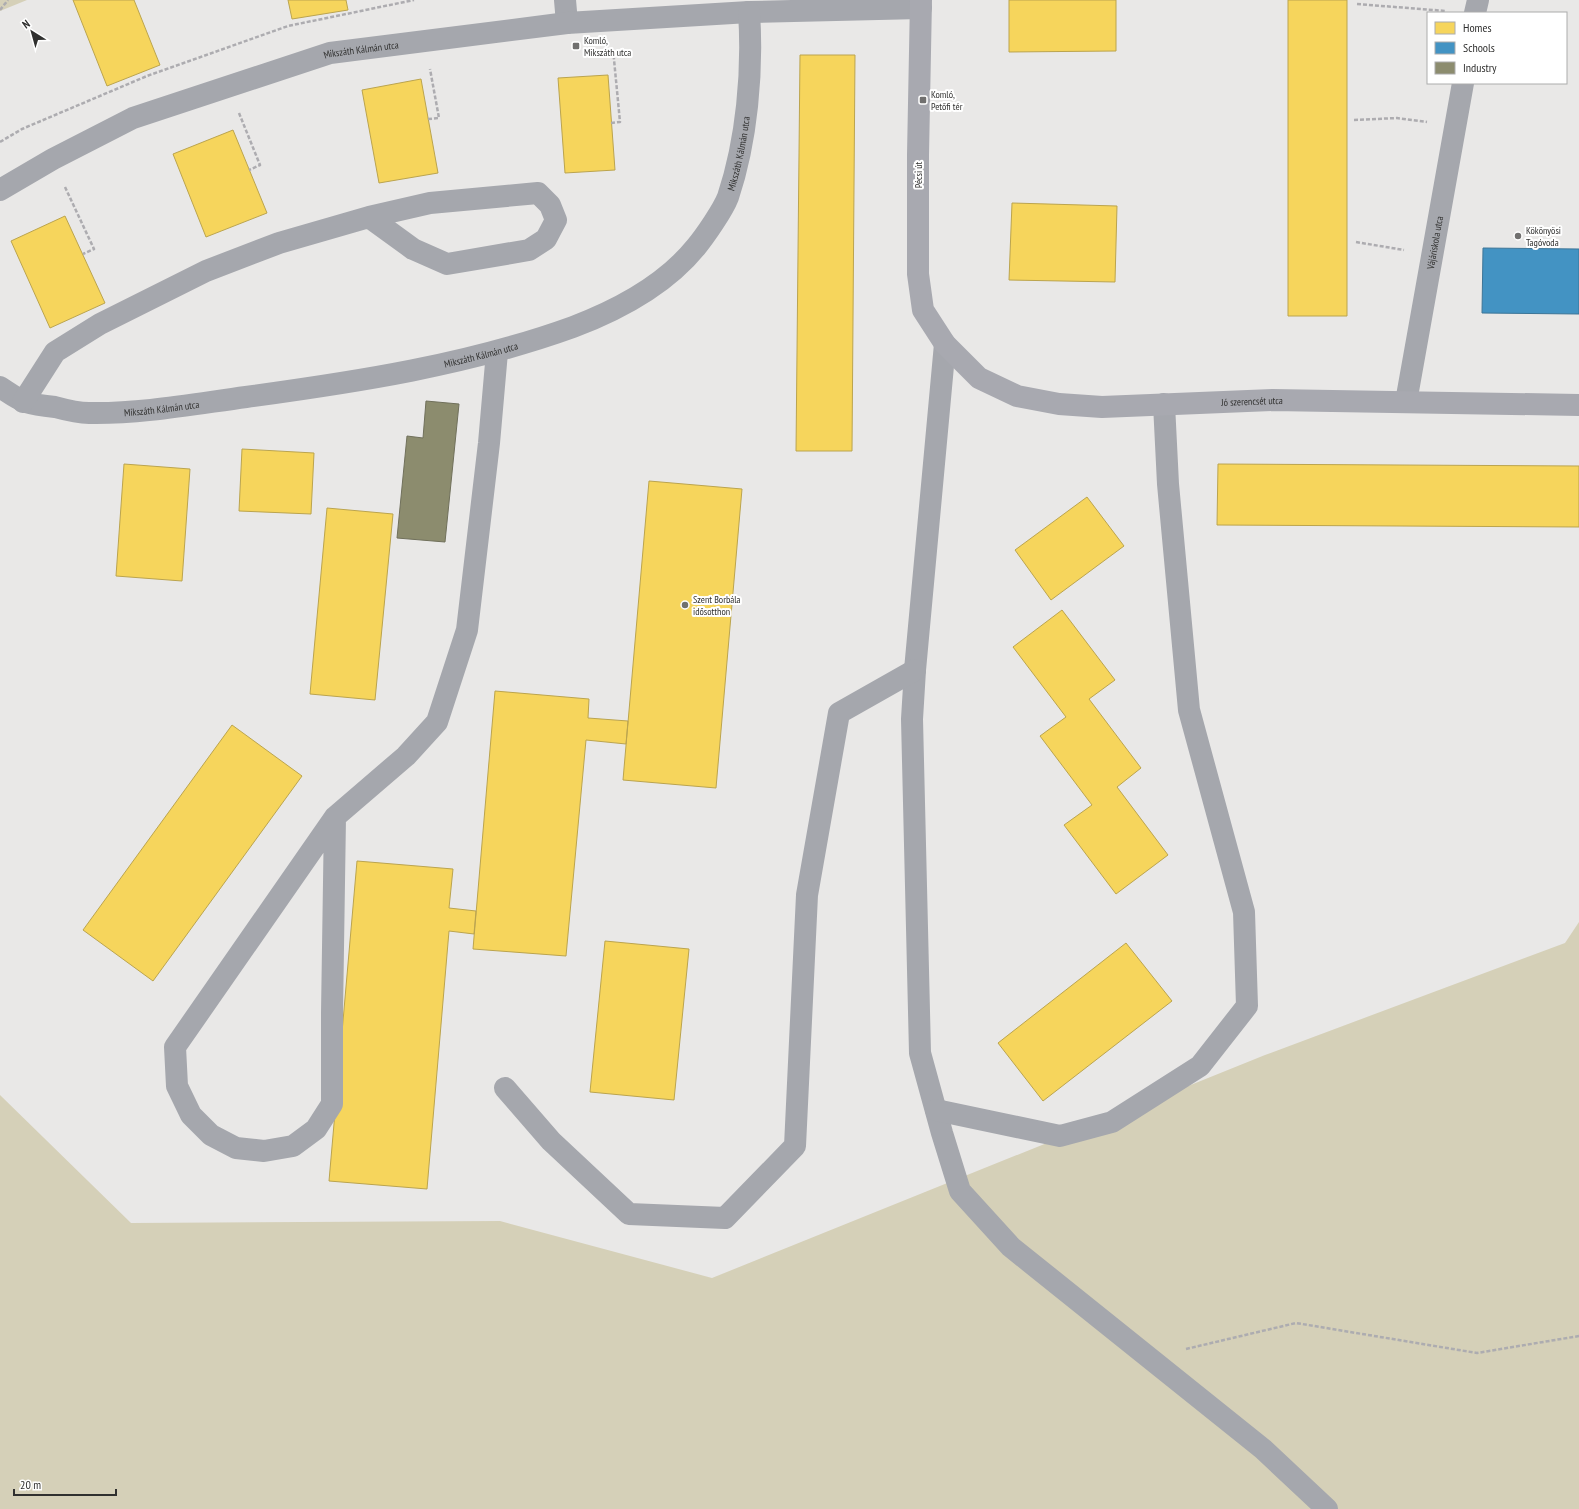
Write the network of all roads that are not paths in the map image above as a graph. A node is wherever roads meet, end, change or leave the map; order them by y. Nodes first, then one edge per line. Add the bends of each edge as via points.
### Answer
1 (565, 0) edge
2 (1478, 0) edge
3 (921, 4) edge
4 (749, 12) junction
5 (1475, 12) edge
6 (568, 23) junction
7 (1463, 84) edge
8 (0, 190) edge
9 (369, 217) junction
10 (945, 344) junction
11 (497, 352) junction
12 (0, 387) edge
13 (24, 402) junction
14 (1406, 402) junction
15 (1164, 404) junction
16 (1579, 405) edge
17 (915, 670) junction
18 (335, 817) junction
19 (505, 1088) dead end
20 (936, 1110) junction
21 (1327, 1509) edge

1 - 6 street
2 - 5 street
3 - 4 street, Mikszáth Kálmán utca
3 - 10 main road, Pécsi út via 918,274 923,310
4 - 6 street, Mikszáth Kálmán utca
4 - 11 street, Mikszáth Kálmán utca via 748,98 738,159 727,199 697,246 677,267 619,306 575,326
6 - 8 street, Mikszáth Kálmán utca via 330,53 133,118 53,159
7 - 14 street, Vájáriskola utca
9 - 9 street via 430,203 538,193 550,205 556,220 546,239 529,250 447,264 413,249
9 - 13 street via 278,243 206,271 100,324 55,352
10 - 15 main road, Jó szerencsét utca via 979,378 1017,396 1059,404 1102,407
10 - 17 street
11 - 13 street, Mikszáth Kálmán utca via 392,374 140,411 86,413
11 - 18 street via 467,630 437,722 406,756
12 - 13 street, Mikszáth Kálmán utca
14 - 15 main road, Jó szerencsét utca via 1273,400
14 - 16 main road, Jó szerencsét utca
15 - 20 street via 1168,484 1189,710 1244,912 1247,1006 1200,1066 1112,1122 1060,1136
17 - 19 street via 839,713 807,895 795,1146 725,1218 629,1214 550,1141
17 - 20 street via 912,719 920,1053
18 - 18 street via 332,1104 316,1128 293,1146 264,1151 236,1148 211,1135 191,1115 177,1086 175,1047
20 - 21 street via 960,1191 1011,1247 1263,1449

